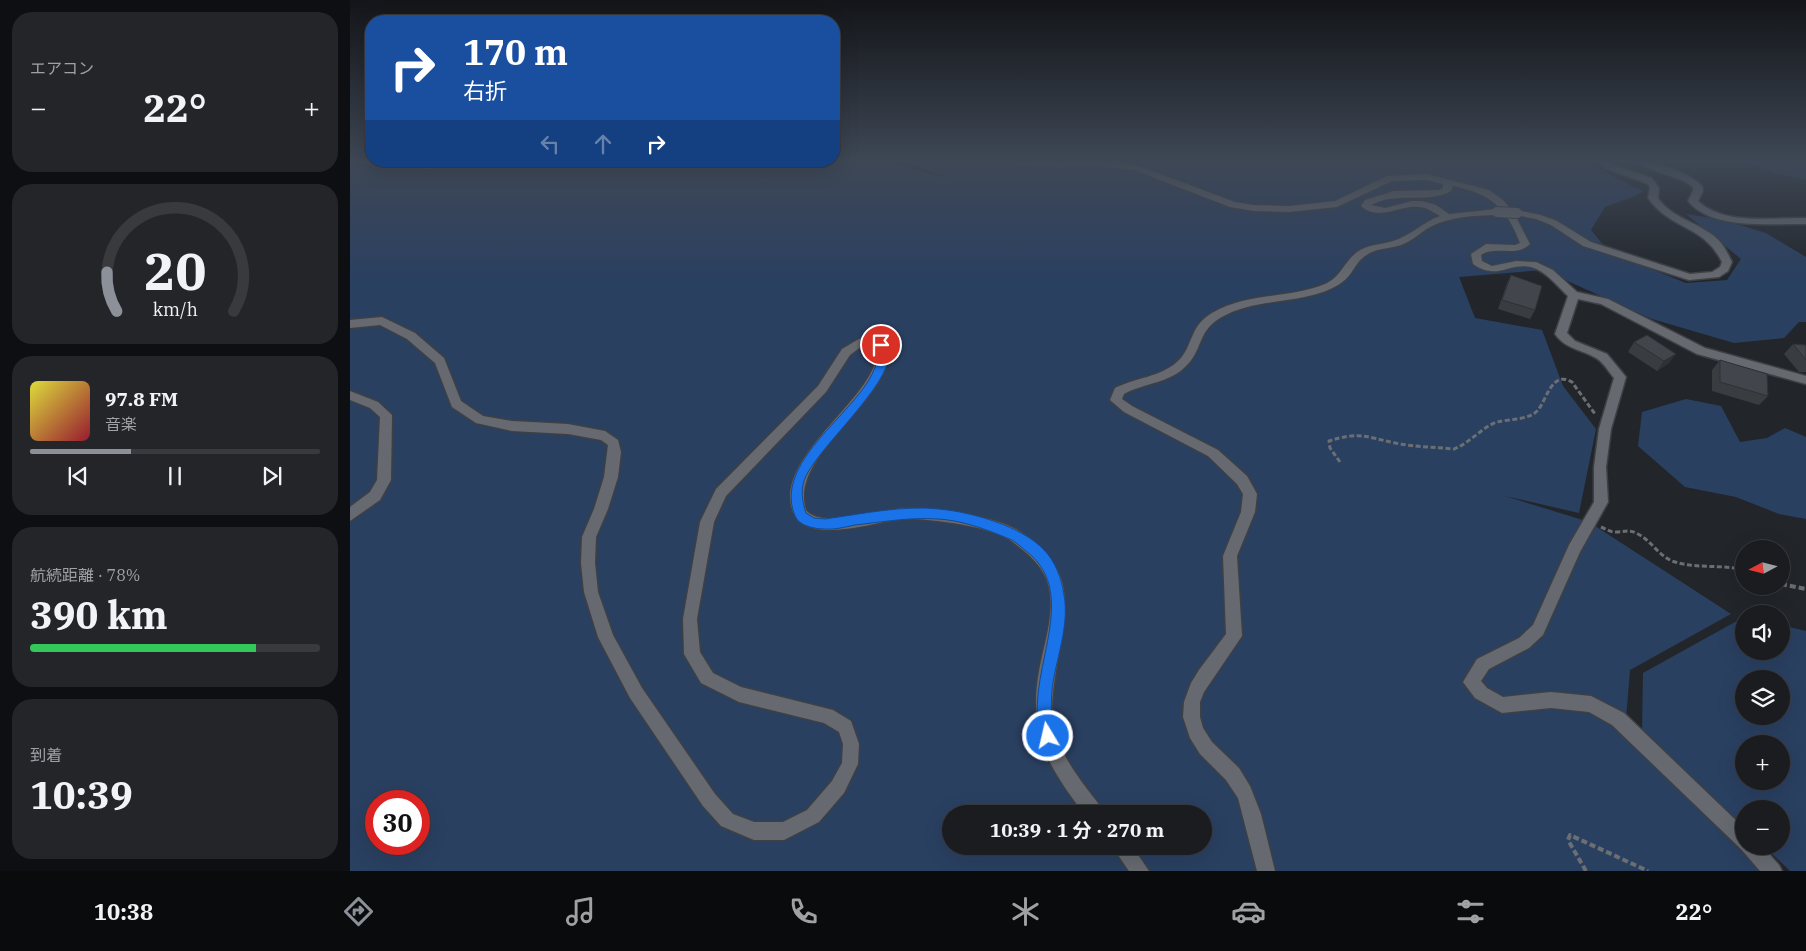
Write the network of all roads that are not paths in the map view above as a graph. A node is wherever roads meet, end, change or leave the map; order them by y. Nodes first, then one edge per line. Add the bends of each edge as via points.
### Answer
1 (1221, 201) edge
2 (1344, 201) edge
3 (1372, 201) edge
4 (1499, 201) edge
5 (1654, 201) edge
6 (1693, 201) edge
7 (1446, 216) junction
8 (1806, 221) edge
9 (1574, 295) junction
10 (350, 324) edge
11 (1806, 380) edge
12 (350, 395) edge
13 (350, 515) edge
14 (1088, 805) edge
15 (1735, 831) edge
16 (1128, 855) edge
17 (1757, 855) edge
18 (1140, 871) edge
19 (1266, 871) edge
20 (1772, 871) edge

1 - 2 street via 1254,208 1289,209
3 - 7 street via 1366,206 1376,211 1422,202
4 - 9 street via 1525,244 1517,248 1486,247 1476,254 1477,262 1492,269 1532,264 1549,272
5 - 7 street, bridge via 1669,215 1701,229 1714,240 1724,251 1728,262 1724,269 1707,277 1689,277 1586,244 1554,223 1538,217 1497,212
6 - 8 street via 1697,207 1710,213 1750,220
7 - 19 street via 1402,241 1362,254 1344,277 1331,285 1229,308 1204,324 1182,364 1160,378 1127,386 1119,391 1116,400 1213,454 1242,480 1250,494 1248,512 1230,556 1234,636 1200,680 1192,703 1191,721 1206,748 1226,766 1246,794
9 - 11 street via 1604,301 1701,351
9 - 15 street via 1560,334 1571,344 1603,357 1620,377 1605,429 1600,467 1601,502 1574,549 1538,630 1524,642 1482,664 1472,682 1481,693 1502,705 1551,700 1591,704 1618,719
10 - 14 street via 382,321 411,336 440,361 456,404 480,420 586,432 605,436 614,443 611,478 589,537 591,592 606,637 636,693 710,800 728,820 754,831 784,831 813,816 838,787 850,764 851,744 844,727 827,716 739,694 707,678 692,654 690,619 707,522 721,493 822,389 846,352 859,343 873,341 881,345 884,353 881,366 866,392 800,474 796,488 801,516 812,523 825,524 893,515 938,514 978,522 1014,535 1039,554 1051,571 1058,595 1058,627 1044,691 1044,721 1052,750
12 - 13 street via 374,405 386,415 384,480 375,496
16 - 18 street
17 - 20 street

